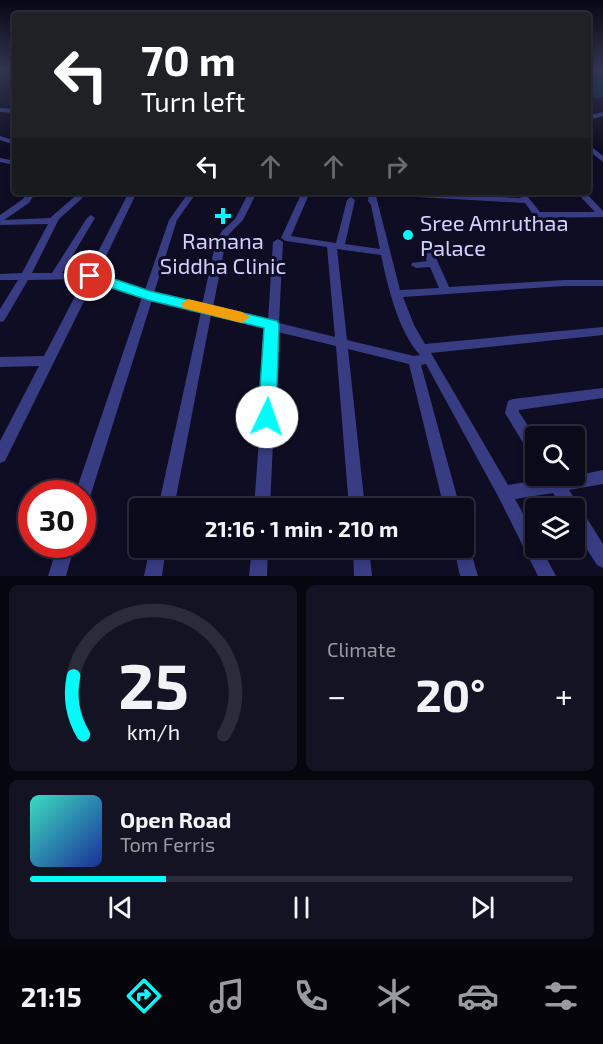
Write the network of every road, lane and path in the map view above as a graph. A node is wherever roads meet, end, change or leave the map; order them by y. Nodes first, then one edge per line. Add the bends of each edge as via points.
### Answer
1 (603, 114) edge
2 (591, 117) edge
3 (603, 123) edge
4 (591, 149) edge
5 (603, 160) edge
6 (30, 195) edge
7 (82, 195) edge
8 (131, 195) edge
9 (191, 195) edge
10 (251, 195) edge
11 (305, 195) edge
12 (372, 195) edge
13 (454, 195) edge
14 (522, 195) edge
15 (582, 195) edge
16 (351, 200) dead end
17 (526, 201) junction
18 (603, 216) edge
19 (91, 218) dead end
20 (54, 221) junction
21 (1, 223) edge
22 (278, 242) dead end
23 (336, 247) junction
24 (427, 249) dead end
25 (387, 253) junction
26 (433, 263) junction
27 (416, 265) dead end
28 (55, 276) junction
29 (90, 276) junction
30 (0, 277) edge
31 (25, 277) junction
32 (603, 283) edge
33 (445, 290) junction
34 (396, 294) junction
35 (148, 295) junction
36 (206, 309) junction
37 (0, 318) edge
38 (272, 324) junction
39 (603, 331) edge
40 (340, 342) junction
41 (421, 357) junction
42 (47, 361) junction
43 (0, 362) edge
44 (603, 393) edge
45 (525, 433) edge
46 (0, 456) edge
47 (603, 477) edge
48 (585, 478) edge
49 (88, 480) edge
50 (530, 486) edge
51 (504, 493) junction
52 (168, 498) edge
53 (263, 498) edge
54 (356, 498) edge
55 (450, 498) edge
56 (585, 531) edge
57 (63, 558) edge
58 (156, 558) edge
59 (259, 558) edge
60 (362, 558) edge
61 (464, 558) edge
62 (603, 560) edge
63 (57, 576) edge
64 (153, 576) edge
65 (258, 576) edge
66 (363, 576) edge
67 (469, 576) edge
68 (547, 576) edge

1 - 2 street
2 - 3 street
4 - 5 street
6 - 21 street
7 - 20 street
8 - 29 street
9 - 35 street via 173,220
10 - 36 street via 221,240
11 - 23 street via 286,238
12 - 25 street
13 - 17 street
14 - 17 street
15 - 18 street
16 - 23 street
17 - 18 street via 535,214 543,216
19 - 28 street
20 - 21 street
20 - 31 street
22 - 38 street
23 - 25 street
23 - 40 street
24 - 26 street
25 - 34 street
26 - 27 street
26 - 33 street
28 - 29 street
28 - 31 street
29 - 35 street
29 - 42 street
30 - 31 street
31 - 37 street
32 - 33 street
33 - 34 street
34 - 41 street
35 - 36 street
35 - 49 street
36 - 38 street
36 - 52 street
38 - 40 street
38 - 53 street
39 - 41 street
40 - 41 street
40 - 54 street
41 - 51 street
41 - 55 street
42 - 43 street
42 - 46 street
44 - 45 street via 513,405 512,412
47 - 48 street
50 - 51 street
51 - 68 street
56 - 62 street
57 - 63 street
58 - 64 street
59 - 65 street
60 - 66 street
61 - 67 street

